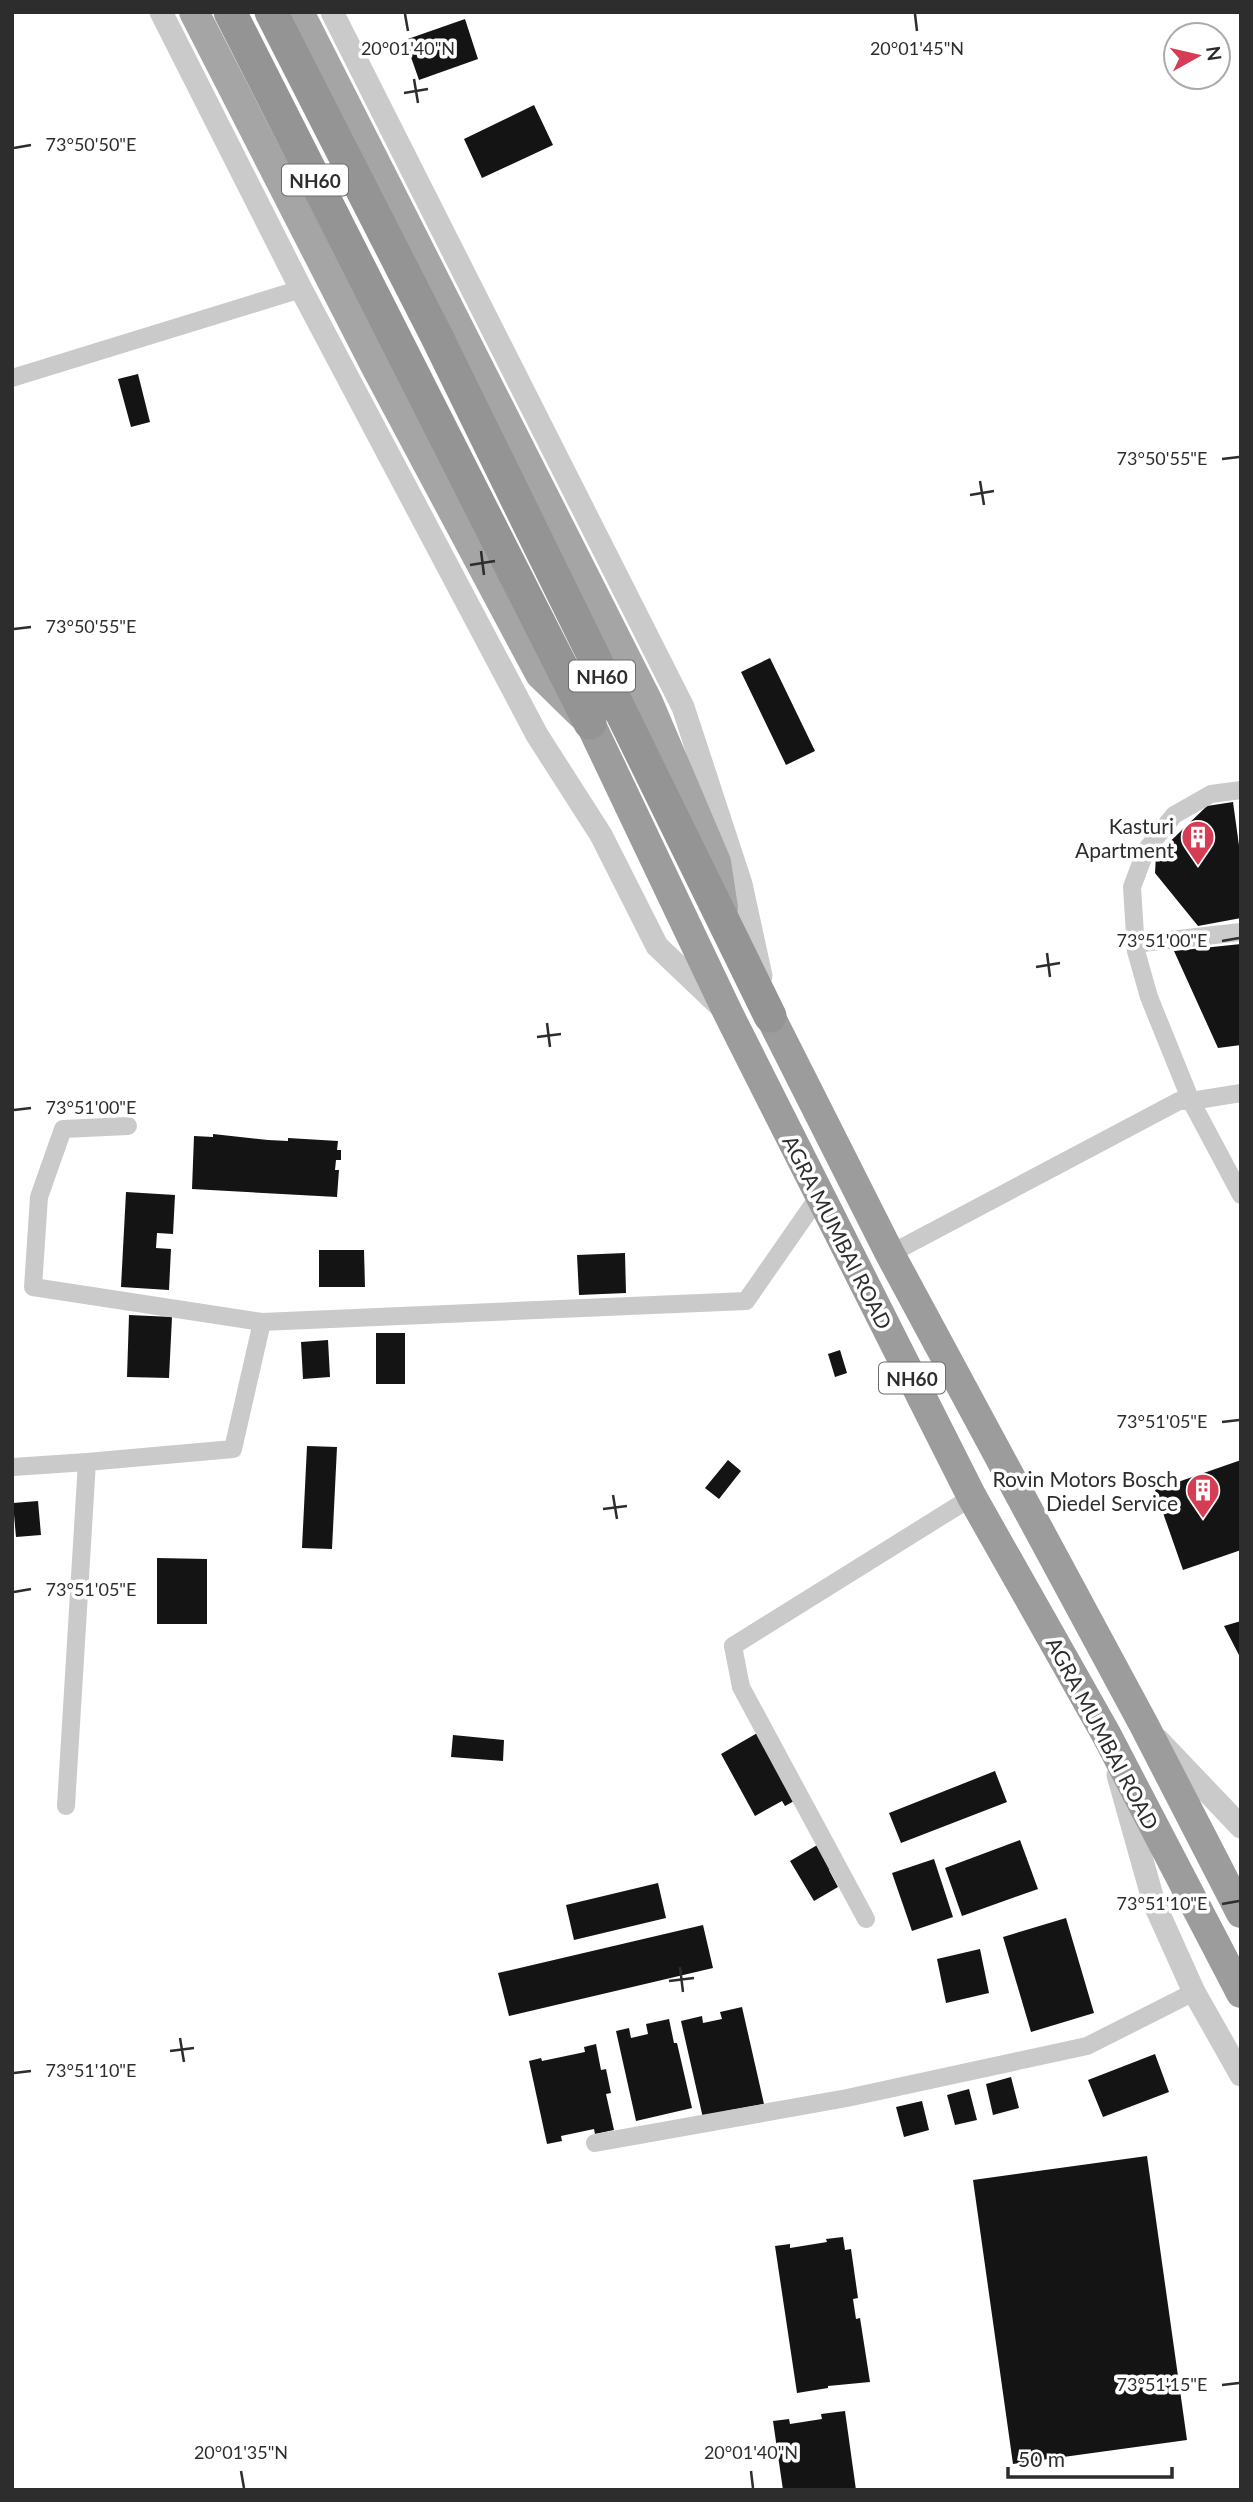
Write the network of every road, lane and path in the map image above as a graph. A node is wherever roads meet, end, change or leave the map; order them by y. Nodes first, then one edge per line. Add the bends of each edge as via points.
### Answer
1 (161, 12) edge
2 (194, 12) edge
3 (230, 12) edge
4 (271, 12) edge
5 (299, 12) edge
6 (332, 12) edge
7 (300, 289) junction
8 (12, 378) edge
9 (590, 723) junction
10 (1241, 790) edge
11 (726, 930) junction
12 (1241, 932) edge
13 (1134, 944) junction
14 (729, 1015) junction
15 (770, 1016) junction
16 (1241, 1093) edge
17 (1191, 1101) junction
18 (128, 1126) dead end
19 (1241, 1195) edge
20 (819, 1196) junction
21 (890, 1254) junction
22 (262, 1322) junction
23 (87, 1462) junction
24 (13, 1467) edge
25 (972, 1497) junction
26 (1144, 1725) junction
27 (1106, 1734) junction
28 (66, 1807) dead end
29 (1241, 1827) edge
30 (1241, 1913) edge
31 (866, 1919) dead end
32 (1194, 1992) junction
33 (1241, 1993) edge
34 (1241, 2075) edge
35 (594, 2143) dead end

1 - 7 street
2 - 9 main road via 540,674
3 - 9 highway, NH60
4 - 11 highway, NH60 via 436,335
5 - 11 main road via 648,702 716,862
6 - 15 street via 683,707 741,884
7 - 8 street
7 - 14 street via 537,735 601,835 657,946
9 - 14 highway, AGRA MUMBAI ROAD / NH60
10 - 13 street via 1211,794 1174,815 1146,850 1132,887
11 - 15 highway, NH60
12 - 13 street
13 - 17 street via 1149,997
14 - 20 highway, AGRA MUMBAI ROAD / NH60
15 - 21 highway, AGRA MUMBAI ROAD / NH60
16 - 17 street
17 - 19 street
17 - 21 street via 1179,1101
18 - 22 street via 63,1129 39,1197 33,1287
20 - 22 street via 746,1301
20 - 25 highway, AGRA MUMBAI ROAD / NH60
21 - 26 highway, AGRA MUMBAI ROAD / NH60
22 - 23 street via 233,1449
23 - 24 street
23 - 28 street
25 - 27 highway, AGRA MUMBAI ROAD / NH60
25 - 31 street via 733,1646 741,1687
26 - 29 street
26 - 30 highway, AGRA MUMBAI ROAD / NH60
27 - 32 street via 1154,1903
27 - 33 highway, AGRA MUMBAI ROAD / NH60
32 - 34 street
32 - 35 street via 1087,2046 847,2098

